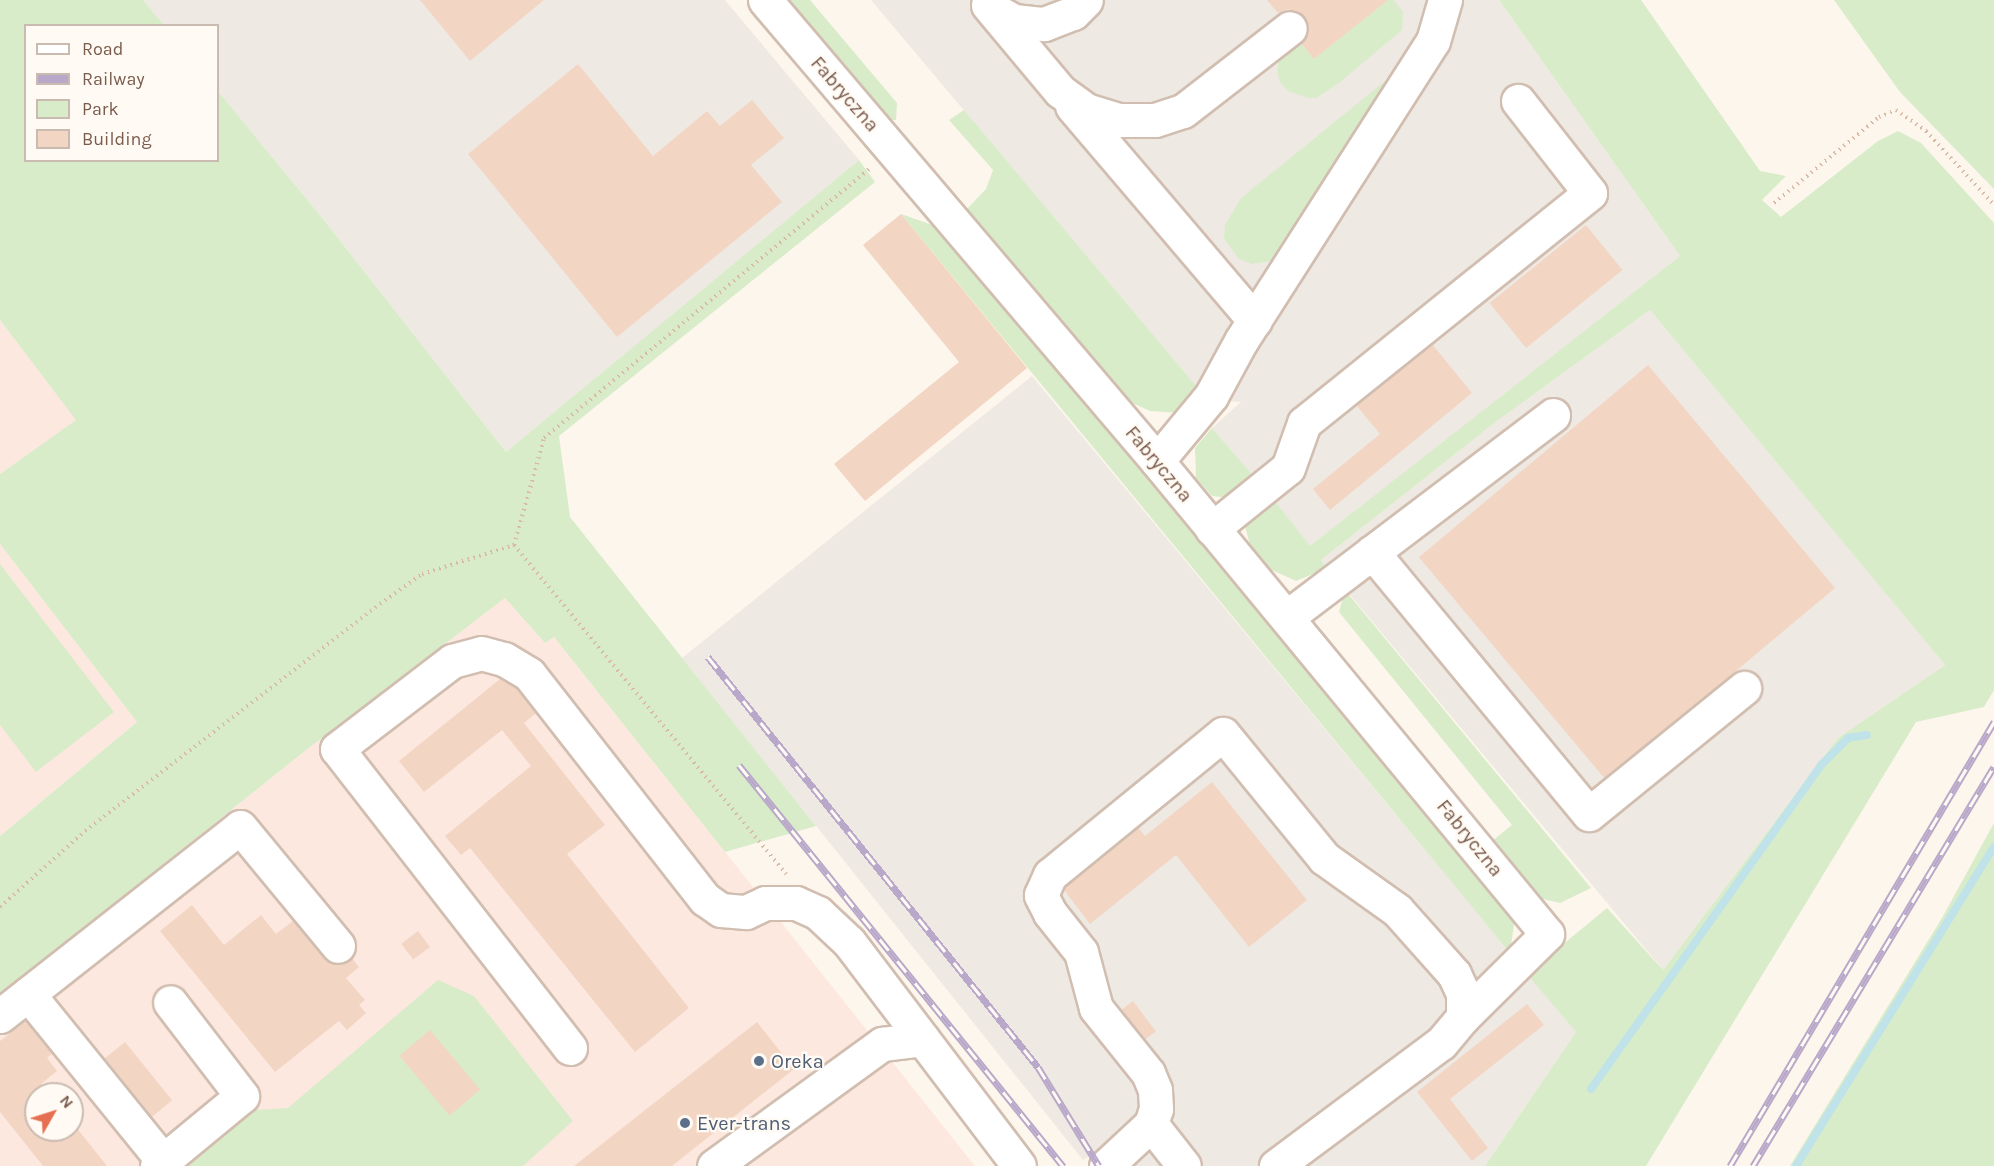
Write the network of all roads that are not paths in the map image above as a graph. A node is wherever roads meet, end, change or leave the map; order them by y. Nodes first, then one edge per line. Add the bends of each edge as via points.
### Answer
1 (765, 0) edge
2 (1086, 0) edge
3 (1445, 0) edge
4 (1290, 28) dead end
5 (1060, 91) junction
6 (1518, 101) dead end
7 (1255, 321) junction
8 (1553, 415) dead end
9 (1157, 461) junction
10 (1212, 529) junction
11 (1372, 552) junction
12 (1287, 617) junction
13 (1744, 688) dead end
14 (338, 946) dead end
15 (28, 994) junction
16 (170, 1002) dead end
17 (0, 1016) edge
18 (1463, 1017) junction
19 (923, 1039) junction
20 (570, 1048) dead end
21 (1151, 1124) junction
22 (1315, 1155) edge
23 (160, 1163) edge
24 (714, 1166) edge
25 (1019, 1166) edge
26 (1107, 1166) edge
27 (1184, 1166) edge
28 (1276, 1166) edge

1 - 9 street, Fabryczna
2 - 5 street via 1073,13 1044,24 1014,21 988,5
3 - 7 street via 1433,41
4 - 5 street via 1213,92 1172,116 1138,121 1101,117
5 - 7 street
6 - 10 street via 1590,193 1304,423 1288,468
7 - 9 street via 1211,396
8 - 11 street
9 - 10 street, Fabryczna
10 - 12 street, Fabryczna
11 - 12 street
11 - 13 street via 1589,814
12 - 18 street, Fabryczna via 1547,934
14 - 15 street via 240,827
15 - 17 street
15 - 23 street
16 - 23 street via 242,1096
18 - 21 street via 1462,993 1454,974 1430,945 1379,895 1324,858 1222,734 1050,875 1041,895 1081,952 1096,1008 1148,1073 1156,1108
18 - 22 street via 1441,1043
19 - 20 street via 849,942 818,913 796,903 765,903 746,912 722,910 705,899 530,674 504,658 482,653 452,661 337,749
19 - 24 street via 882,1044
19 - 25 street
21 - 26 street
21 - 27 street
22 - 28 street

